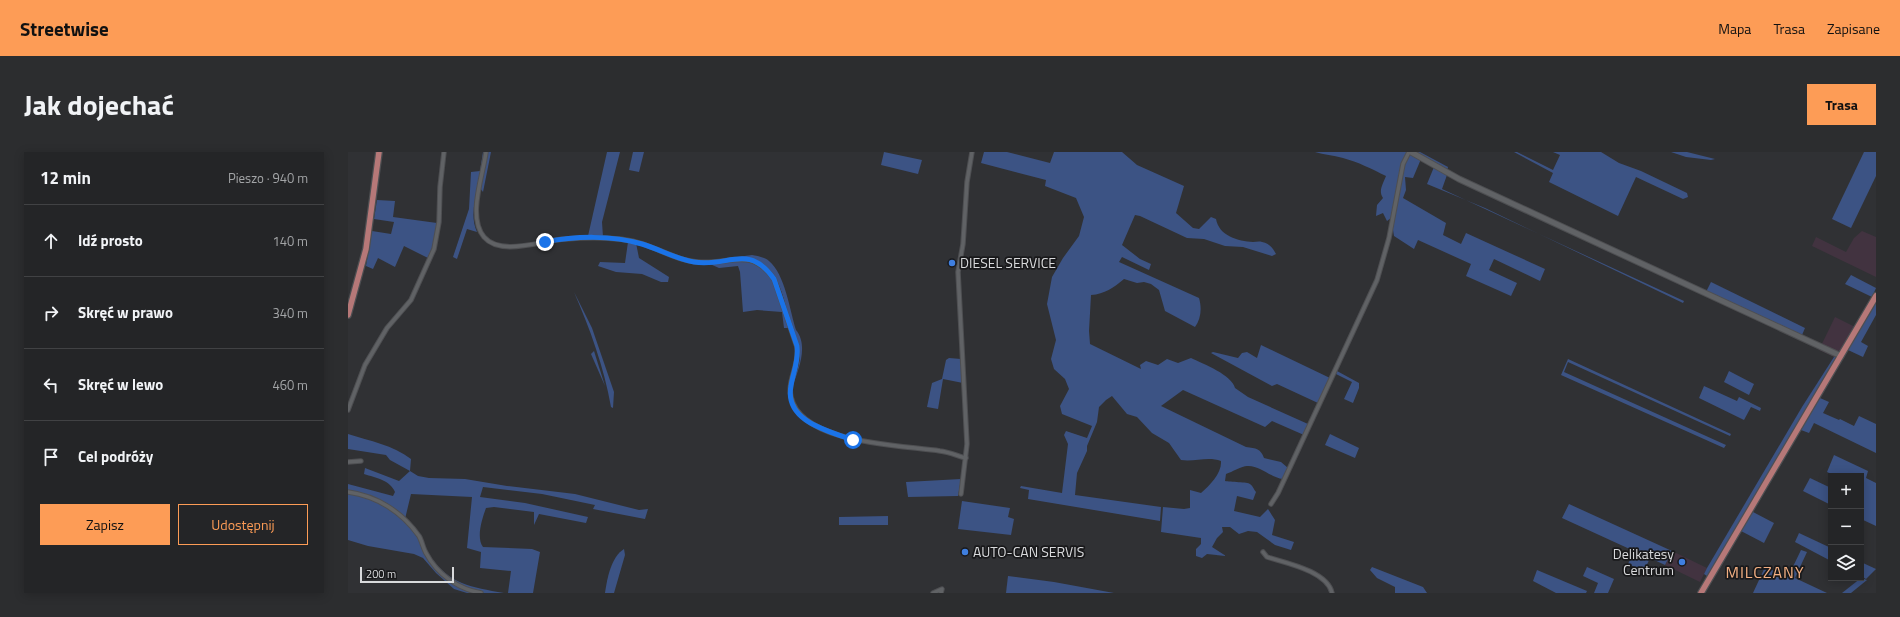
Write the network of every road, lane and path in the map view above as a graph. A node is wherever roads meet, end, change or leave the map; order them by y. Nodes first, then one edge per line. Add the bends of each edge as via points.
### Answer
1 (379, 152) edge
2 (444, 152) edge
3 (486, 152) edge
4 (972, 152) edge
5 (1410, 152) edge
6 (1876, 296) edge
7 (348, 315) edge
8 (1841, 356) junction
9 (348, 410) edge
10 (966, 458) junction
11 (361, 461) dead end
12 (348, 462) edge
13 (348, 492) edge
14 (961, 494) dead end
15 (1271, 504) dead end
16 (1263, 552) dead end
17 (481, 593) edge
18 (932, 593) edge
19 (941, 593) edge
20 (1332, 593) edge
21 (1701, 593) edge

1 - 7 main road via 366,249
2 - 9 street via 439,222 434,249 411,300 387,328 365,365
3 - 10 street via 476,216 480,231 490,242 507,247 565,239 625,240 644,244 693,262 740,259 758,262 774,279 797,346 798,358 790,392 794,406 802,418 859,441 942,451
4 - 10 street via 958,272 966,405
5 - 8 street via 1459,180
5 - 15 street via 1403,164 1389,238 1377,280
6 - 8 main road
8 - 21 main road
10 - 14 street
11 - 12 street
13 - 17 street via 388,505 418,535 430,560 444,576 459,586
16 - 20 street via 1267,557 1312,572 1328,583
18 - 19 street via 942,589

